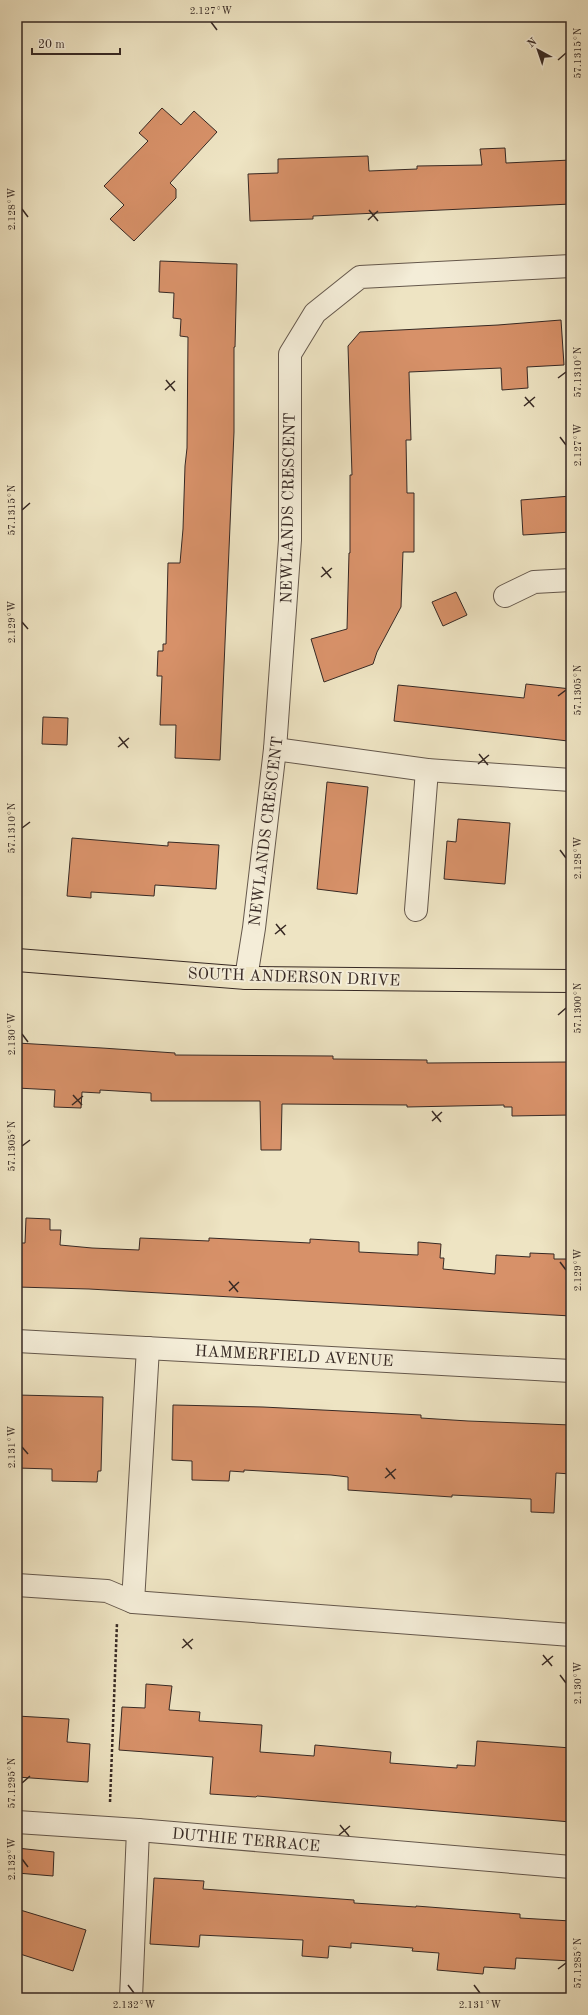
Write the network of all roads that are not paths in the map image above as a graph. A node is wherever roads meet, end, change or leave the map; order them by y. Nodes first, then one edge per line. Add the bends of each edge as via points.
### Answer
1 (571, 266) edge
2 (571, 580) edge
3 (505, 596) dead end
4 (275, 749) junction
5 (428, 770) junction
6 (571, 780) edge
7 (416, 910) dead end
8 (17, 960) edge
9 (246, 978) junction
10 (571, 982) edge
11 (17, 1341) edge
12 (148, 1348) junction
13 (571, 1371) edge
14 (17, 1585) edge
15 (126, 1599) junction
16 (571, 1635) edge
17 (17, 1822) edge
18 (138, 1830) junction
19 (571, 1867) edge
20 (131, 1998) edge

1 - 4 street, NEWLANDS CRESCENT via 360,277 315,313 290,354 290,540
2 - 3 street via 534,582
4 - 5 street
4 - 9 street, NEWLANDS CRESCENT
5 - 6 street
5 - 7 street
8 - 9 main road, SOUTH ANDERSON DRIVE
9 - 10 main road, SOUTH ANDERSON DRIVE
11 - 12 street, HAMMERFIELD AVENUE
12 - 13 street, HAMMERFIELD AVENUE
12 - 15 street
14 - 15 street via 107,1592
15 - 16 street
17 - 18 street, DUTHIE TERRACE
18 - 19 street, DUTHIE TERRACE
18 - 20 street

